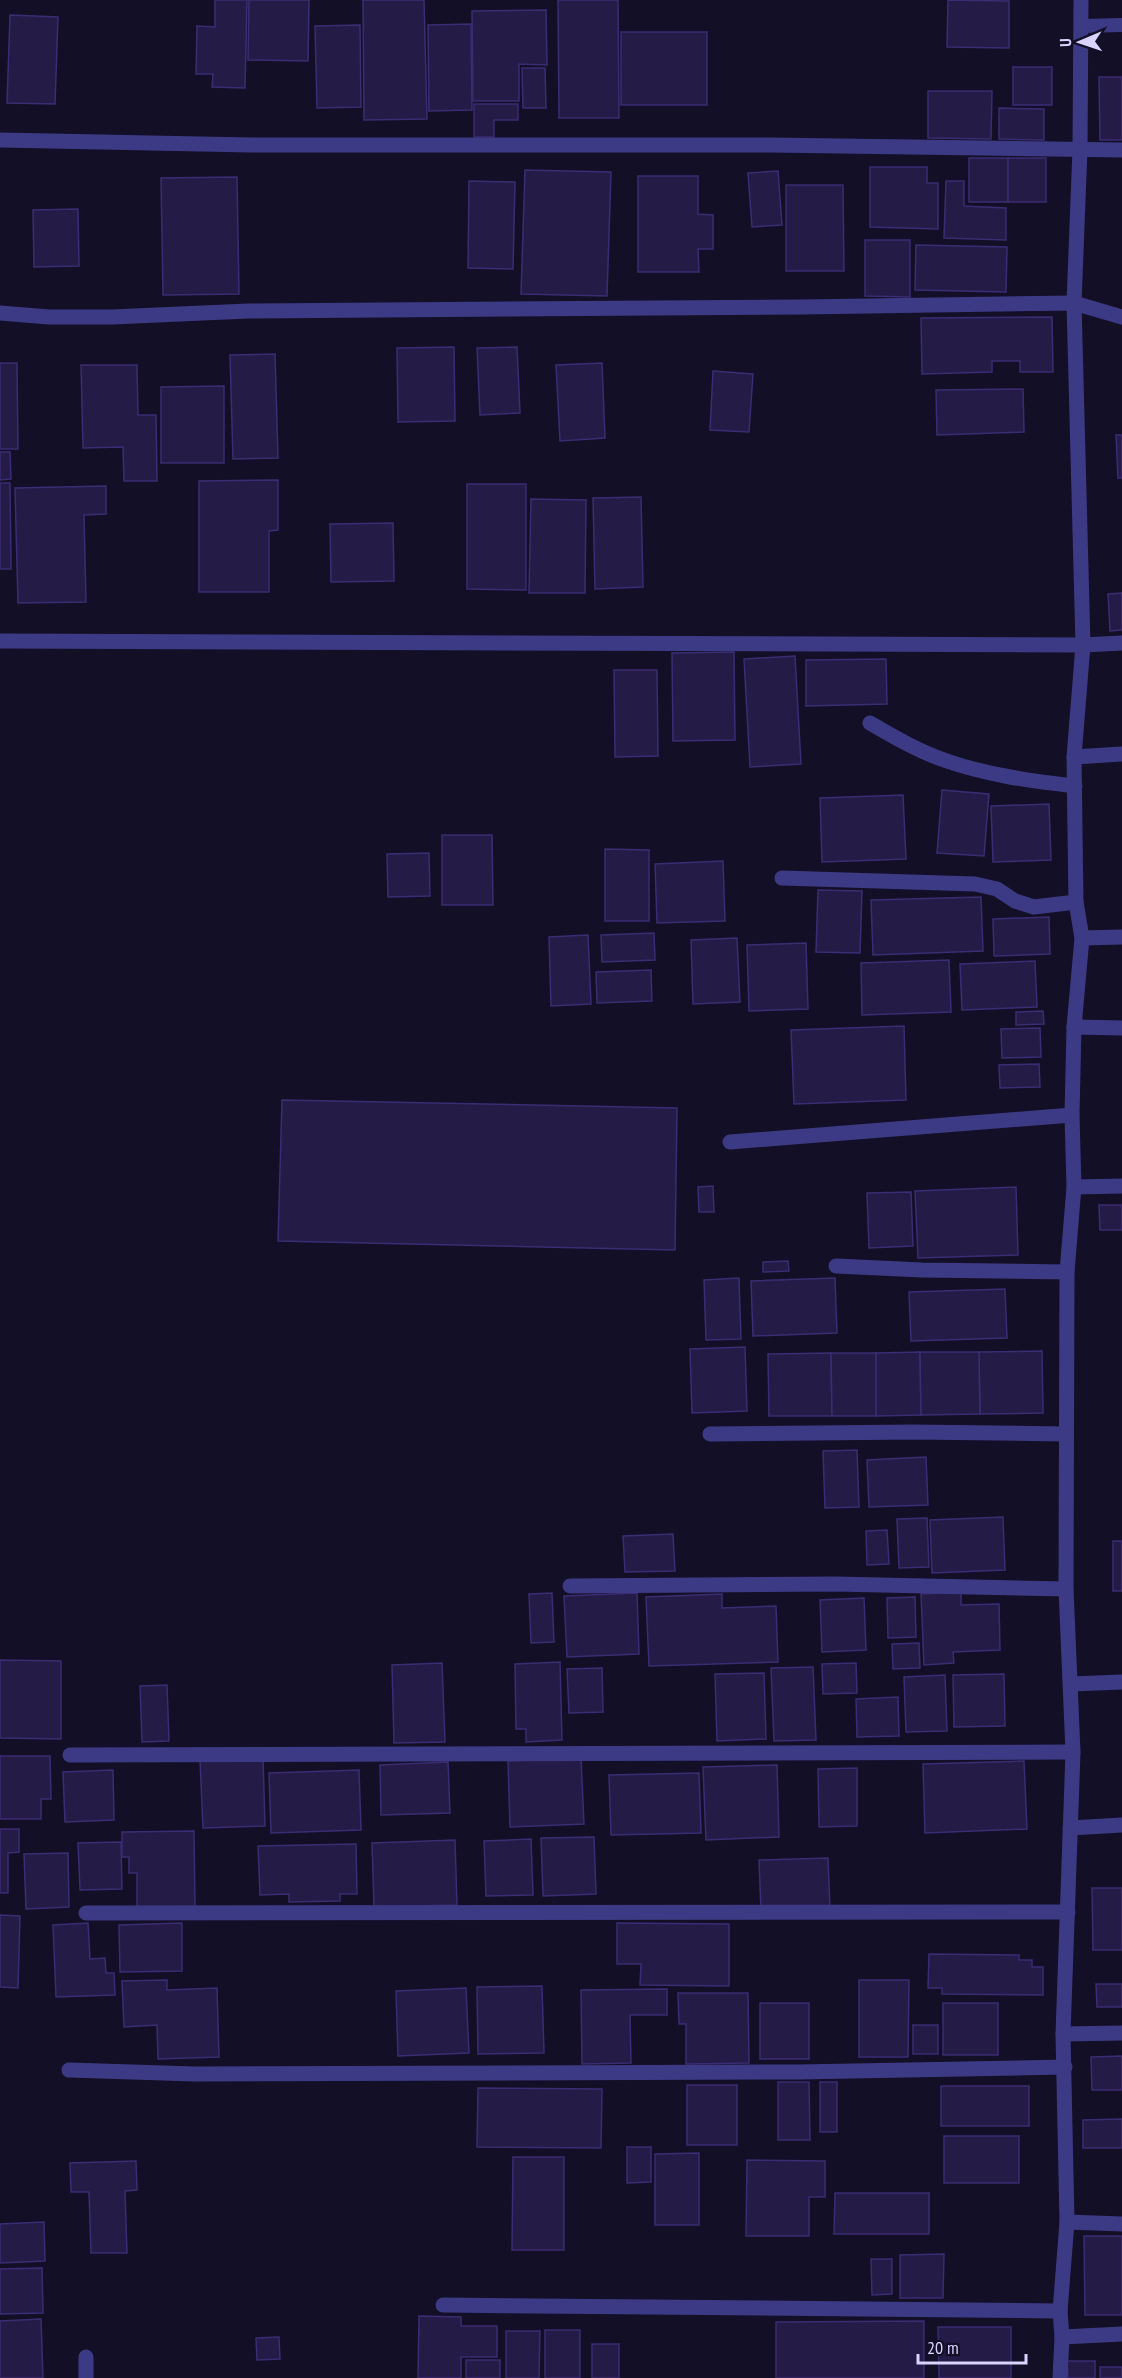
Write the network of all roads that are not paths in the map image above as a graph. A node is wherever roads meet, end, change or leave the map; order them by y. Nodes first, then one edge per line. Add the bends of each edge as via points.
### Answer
1 (1081, 0) edge
2 (1122, 25) edge
3 (1081, 26) junction
4 (0, 140) edge
5 (1080, 149) junction
6 (1122, 150) edge
7 (1074, 303) junction
8 (0, 313) edge
9 (1122, 317) edge
10 (0, 641) edge
11 (1122, 643) edge
12 (1083, 645) junction
13 (870, 723) dead end
14 (1122, 754) edge
15 (1074, 757) junction
16 (1075, 786) junction
17 (782, 878) dead end
18 (1076, 902) junction
19 (1082, 938) junction
20 (1122, 938) edge
21 (1074, 1027) junction
22 (1122, 1028) edge
23 (1072, 1115) junction
24 (730, 1142) dead end
25 (1122, 1186) edge
26 (1074, 1187) junction
27 (836, 1266) dead end
28 (1067, 1272) junction
29 (710, 1434) dead end
30 (1066, 1434) junction
31 (570, 1586) dead end
32 (1066, 1589) junction
33 (1122, 1682) edge
34 (1071, 1684) junction
35 (1073, 1752) junction
36 (70, 1755) dead end
37 (1122, 1825) edge
38 (1070, 1828) junction
39 (1068, 1912) junction
40 (86, 1913) dead end
41 (1122, 2033) edge
42 (1063, 2034) junction
43 (1065, 2067) junction
44 (69, 2070) dead end
45 (1067, 2222) junction
46 (1122, 2224) edge
47 (442, 2305) dead end
48 (1060, 2311) junction
49 (1122, 2334) edge
50 (1062, 2337) junction
51 (86, 2356) dead end
52 (86, 2378) edge
53 (1060, 2378) edge

1 - 3 street
2 - 3 lane
3 - 5 street
4 - 5 street
5 - 6 street
5 - 7 street
7 - 8 street via 248,311 112,317
7 - 9 street
7 - 12 street
10 - 12 street
11 - 12 street
12 - 15 street
13 - 16 street via 944,761 1029,781
14 - 15 street
15 - 16 street
16 - 18 street
17 - 18 street via 975,884 998,889 1015,901 1034,907
18 - 19 street
19 - 20 street
19 - 21 street
21 - 22 street
21 - 23 street
23 - 24 street
23 - 26 street
25 - 26 street
26 - 28 street
27 - 28 street
28 - 30 street
29 - 30 street
30 - 32 street
31 - 32 street via 835,1584
32 - 34 street
33 - 34 street
34 - 35 street
35 - 36 street
35 - 38 street
37 - 38 street
38 - 39 street
39 - 40 street
39 - 42 street
41 - 42 street
42 - 43 street
43 - 44 street via 195,2074
43 - 45 street
45 - 46 street
45 - 48 street
47 - 48 street
48 - 50 street
49 - 50 street
50 - 53 street
51 - 52 street

